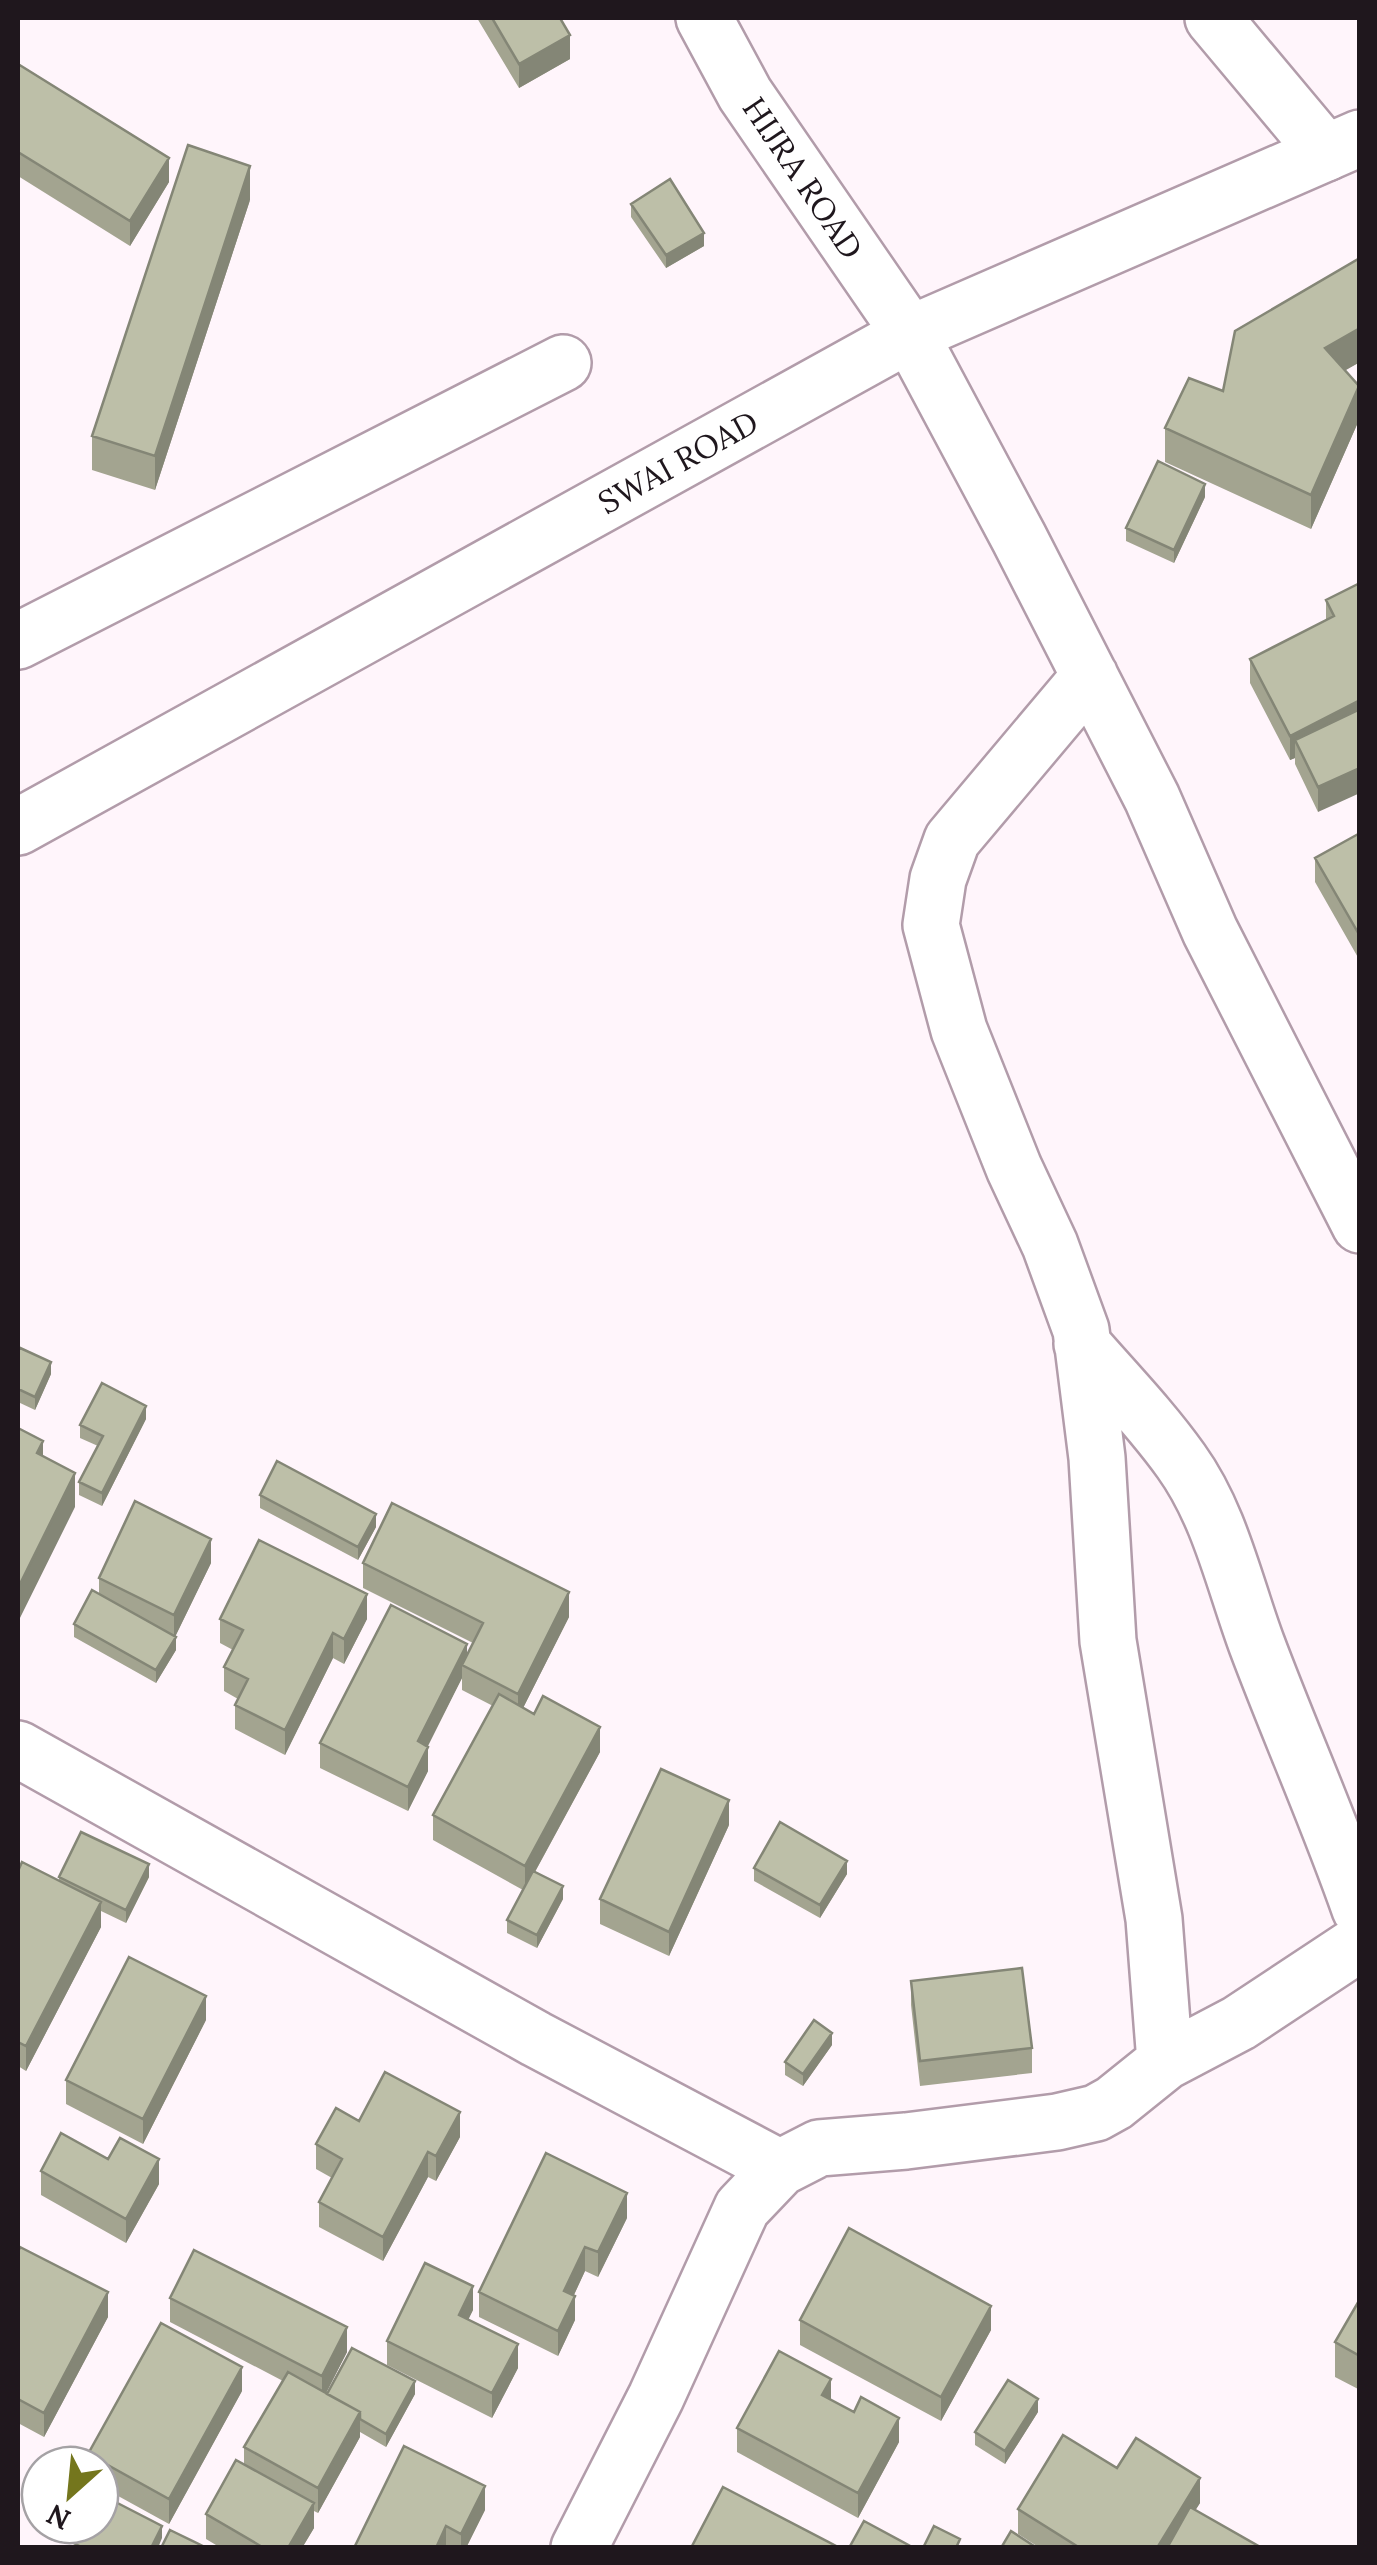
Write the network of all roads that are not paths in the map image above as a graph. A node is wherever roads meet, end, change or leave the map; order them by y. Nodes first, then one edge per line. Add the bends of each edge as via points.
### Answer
1 (704, 18) edge
2 (1212, 18) edge
3 (1343, 146) edge
4 (910, 334) junction
5 (562, 363) dead end
6 (18, 640) edge
7 (1090, 676) junction
8 (18, 828) edge
9 (1360, 1225) edge
10 (1082, 1344) junction
11 (18, 1749) edge
12 (1360, 1909) edge
13 (1360, 1943) edge
14 (1166, 2062) junction
15 (780, 2168) junction
16 (579, 2548) edge

1 - 4 street, HIJRA ROAD via 746,94
2 - 3 street
3 - 4 street, SWAI ROAD
4 - 7 street, HIJRA ROAD
4 - 8 street, SWAI ROAD
5 - 6 street
7 - 9 street, HIJRA ROAD
7 - 10 street via 952,840 931,925 959,1030 1050,1245
10 - 12 street via 1201,1494
10 - 14 street via 1097,1458 1108,1642 1154,1918
11 - 15 street
13 - 14 street
14 - 15 street via 1096,2113 819,2148
15 - 16 street via 742,2208

